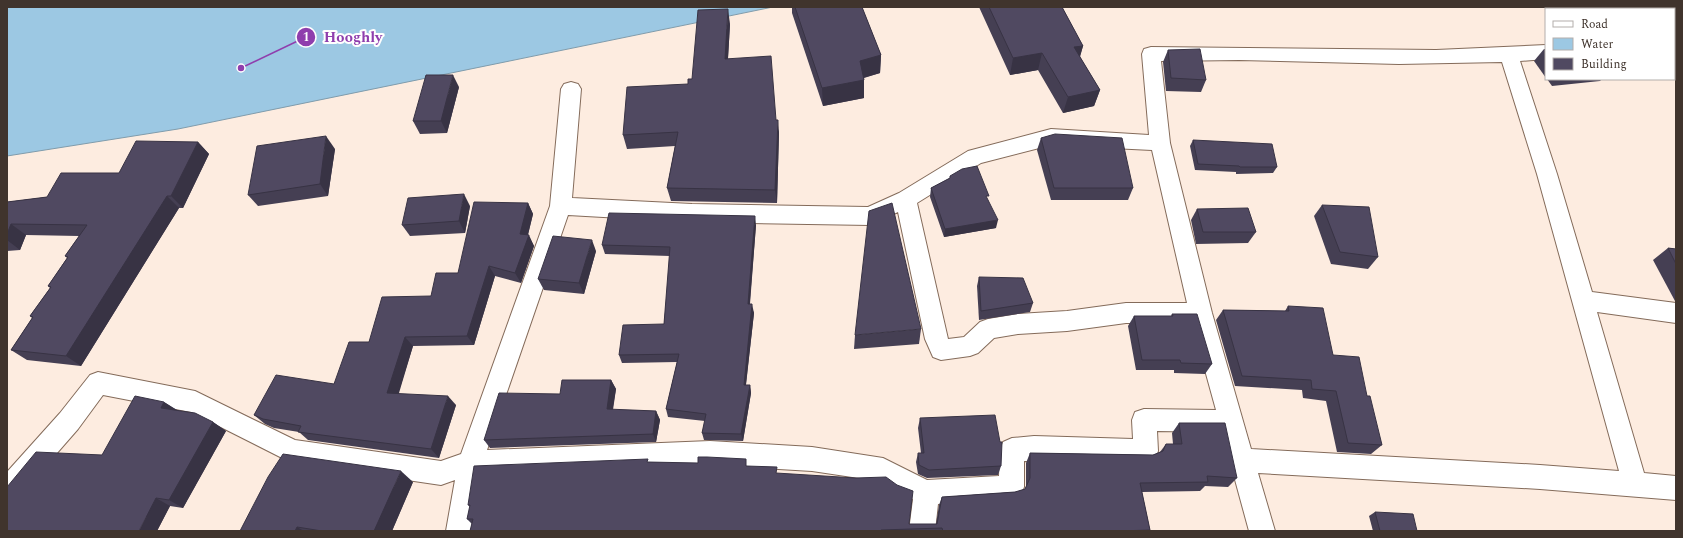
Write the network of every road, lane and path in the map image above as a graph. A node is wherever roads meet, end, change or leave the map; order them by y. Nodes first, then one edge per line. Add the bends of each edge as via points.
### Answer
1 (1545, 52) edge
2 (1509, 56) junction
3 (571, 89) dead end
4 (1160, 143) junction
5 (906, 199) junction
6 (561, 206) junction
7 (1584, 301) junction
8 (1201, 313) junction
9 (1676, 313) edge
10 (1232, 421) junction
11 (1242, 460) junction
12 (470, 463) junction
13 (1635, 485) junction
14 (1676, 488) edge
15 (7, 491) edge
16 (927, 492) junction
17 (459, 531) edge
18 (922, 531) edge
19 (1262, 531) edge

1 - 2 street
2 - 4 street via 1373,58 1151,54
2 - 7 street
3 - 6 street
4 - 5 street via 1051,137 975,157
4 - 8 street
5 - 6 street via 870,216 692,213
5 - 8 street via 941,350 970,346 988,330 1018,324 1067,322 1126,313
6 - 12 street
7 - 9 street
7 - 13 street
8 - 10 street
10 - 11 street
10 - 16 street via 1144,420 1146,450 1012,450 1011,487
11 - 13 street
11 - 19 street
12 - 15 street via 441,472 285,461 195,402 98,383 69,421
12 - 16 street via 710,453 812,459 883,470 906,484
12 - 17 street
13 - 14 street
16 - 18 street

